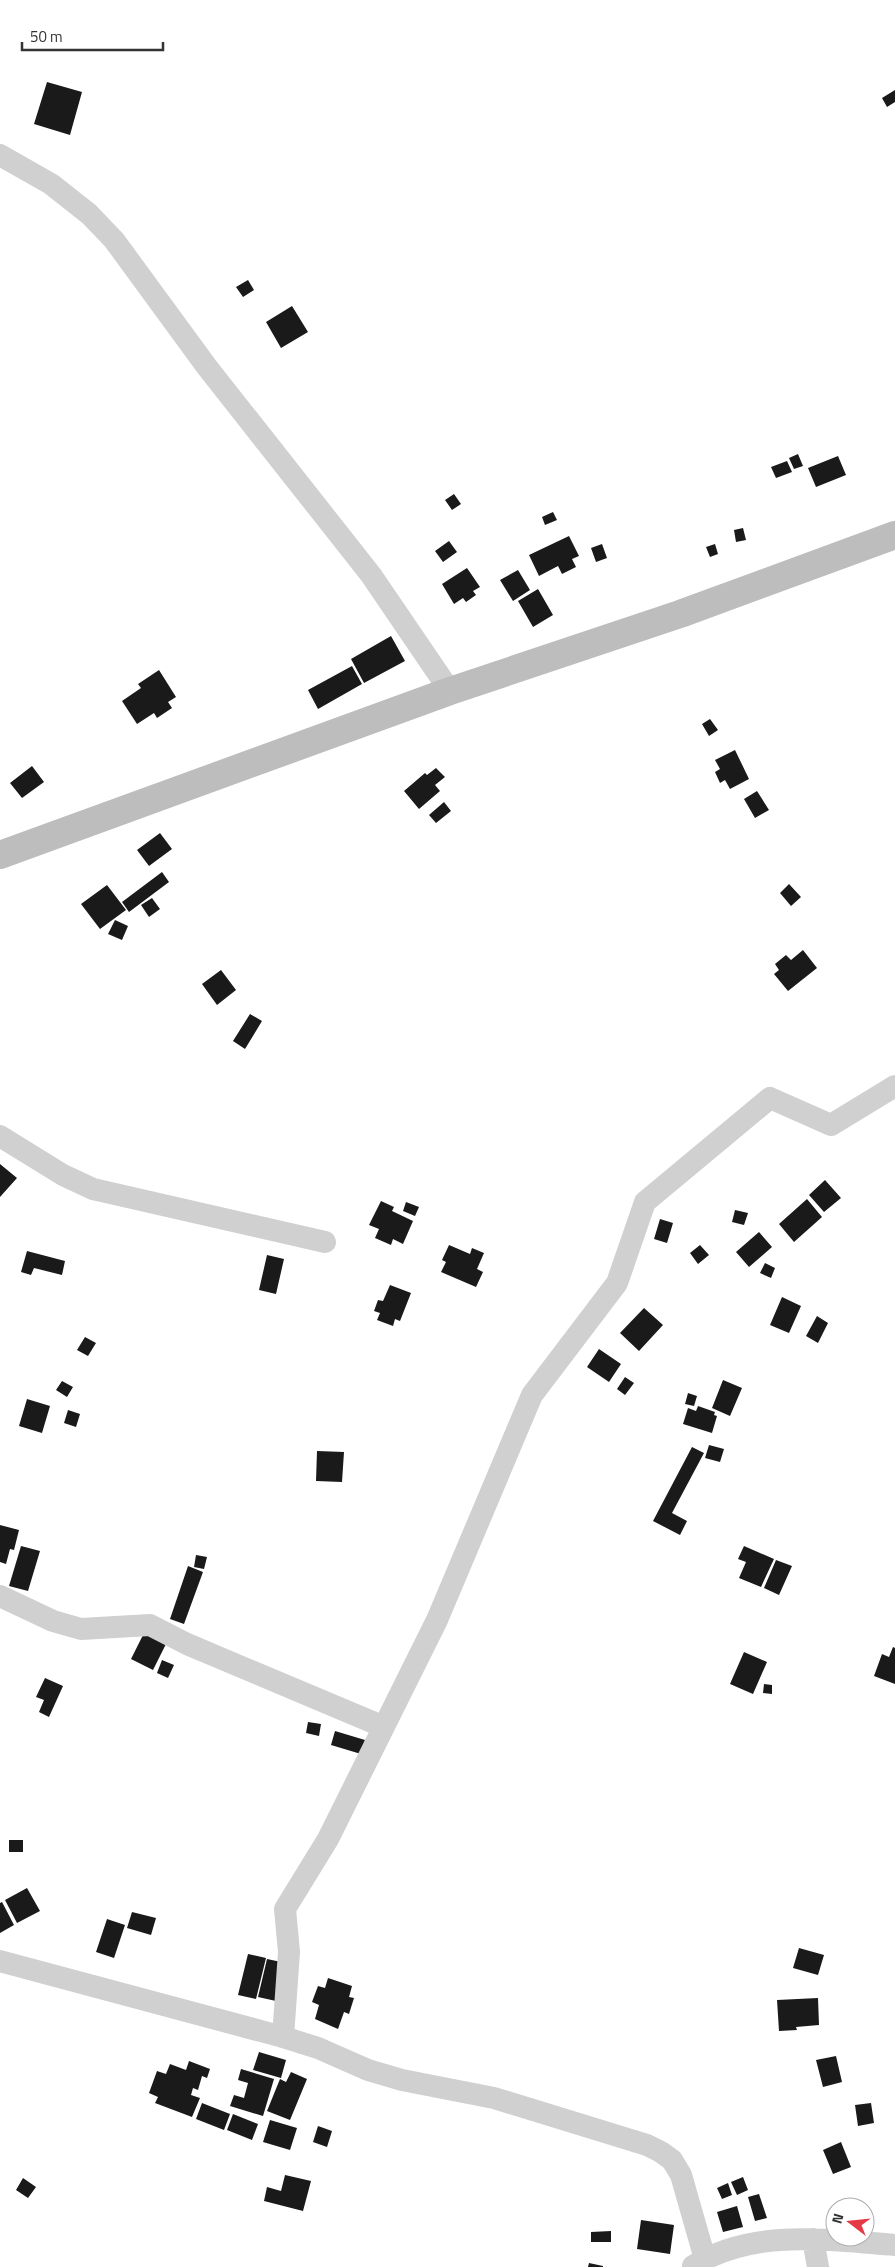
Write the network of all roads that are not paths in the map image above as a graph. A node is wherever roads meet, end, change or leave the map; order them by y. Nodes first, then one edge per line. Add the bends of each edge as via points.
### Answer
1 (0, 154) edge
2 (895, 535) edge
3 (450, 691) junction
4 (0, 855) edge
5 (895, 1086) edge
6 (0, 1136) edge
7 (325, 1242) dead end
8 (0, 1596) edge
9 (384, 1727) junction
10 (0, 1961) edge
11 (283, 2037) junction
12 (813, 2239) junction
13 (895, 2245) edge
14 (699, 2263) edge
15 (818, 2267) edge

1 - 3 street via 50,184 89,214 114,240 207,367 371,575
2 - 3 main road via 680,614
3 - 4 main road
5 - 9 street via 831,1125 770,1098 645,1202 617,1283 532,1395 437,1620
6 - 7 street via 92,1189
8 - 9 street via 53,1621 81,1630 150,1625 186,1644
9 - 11 street via 328,1839 285,1909 289,1952
10 - 11 street
11 - 14 street via 376,2073 494,2098 661,2152 672,2160 681,2175
12 - 13 street
12 - 14 street via 780,2239 751,2244
12 - 15 street

